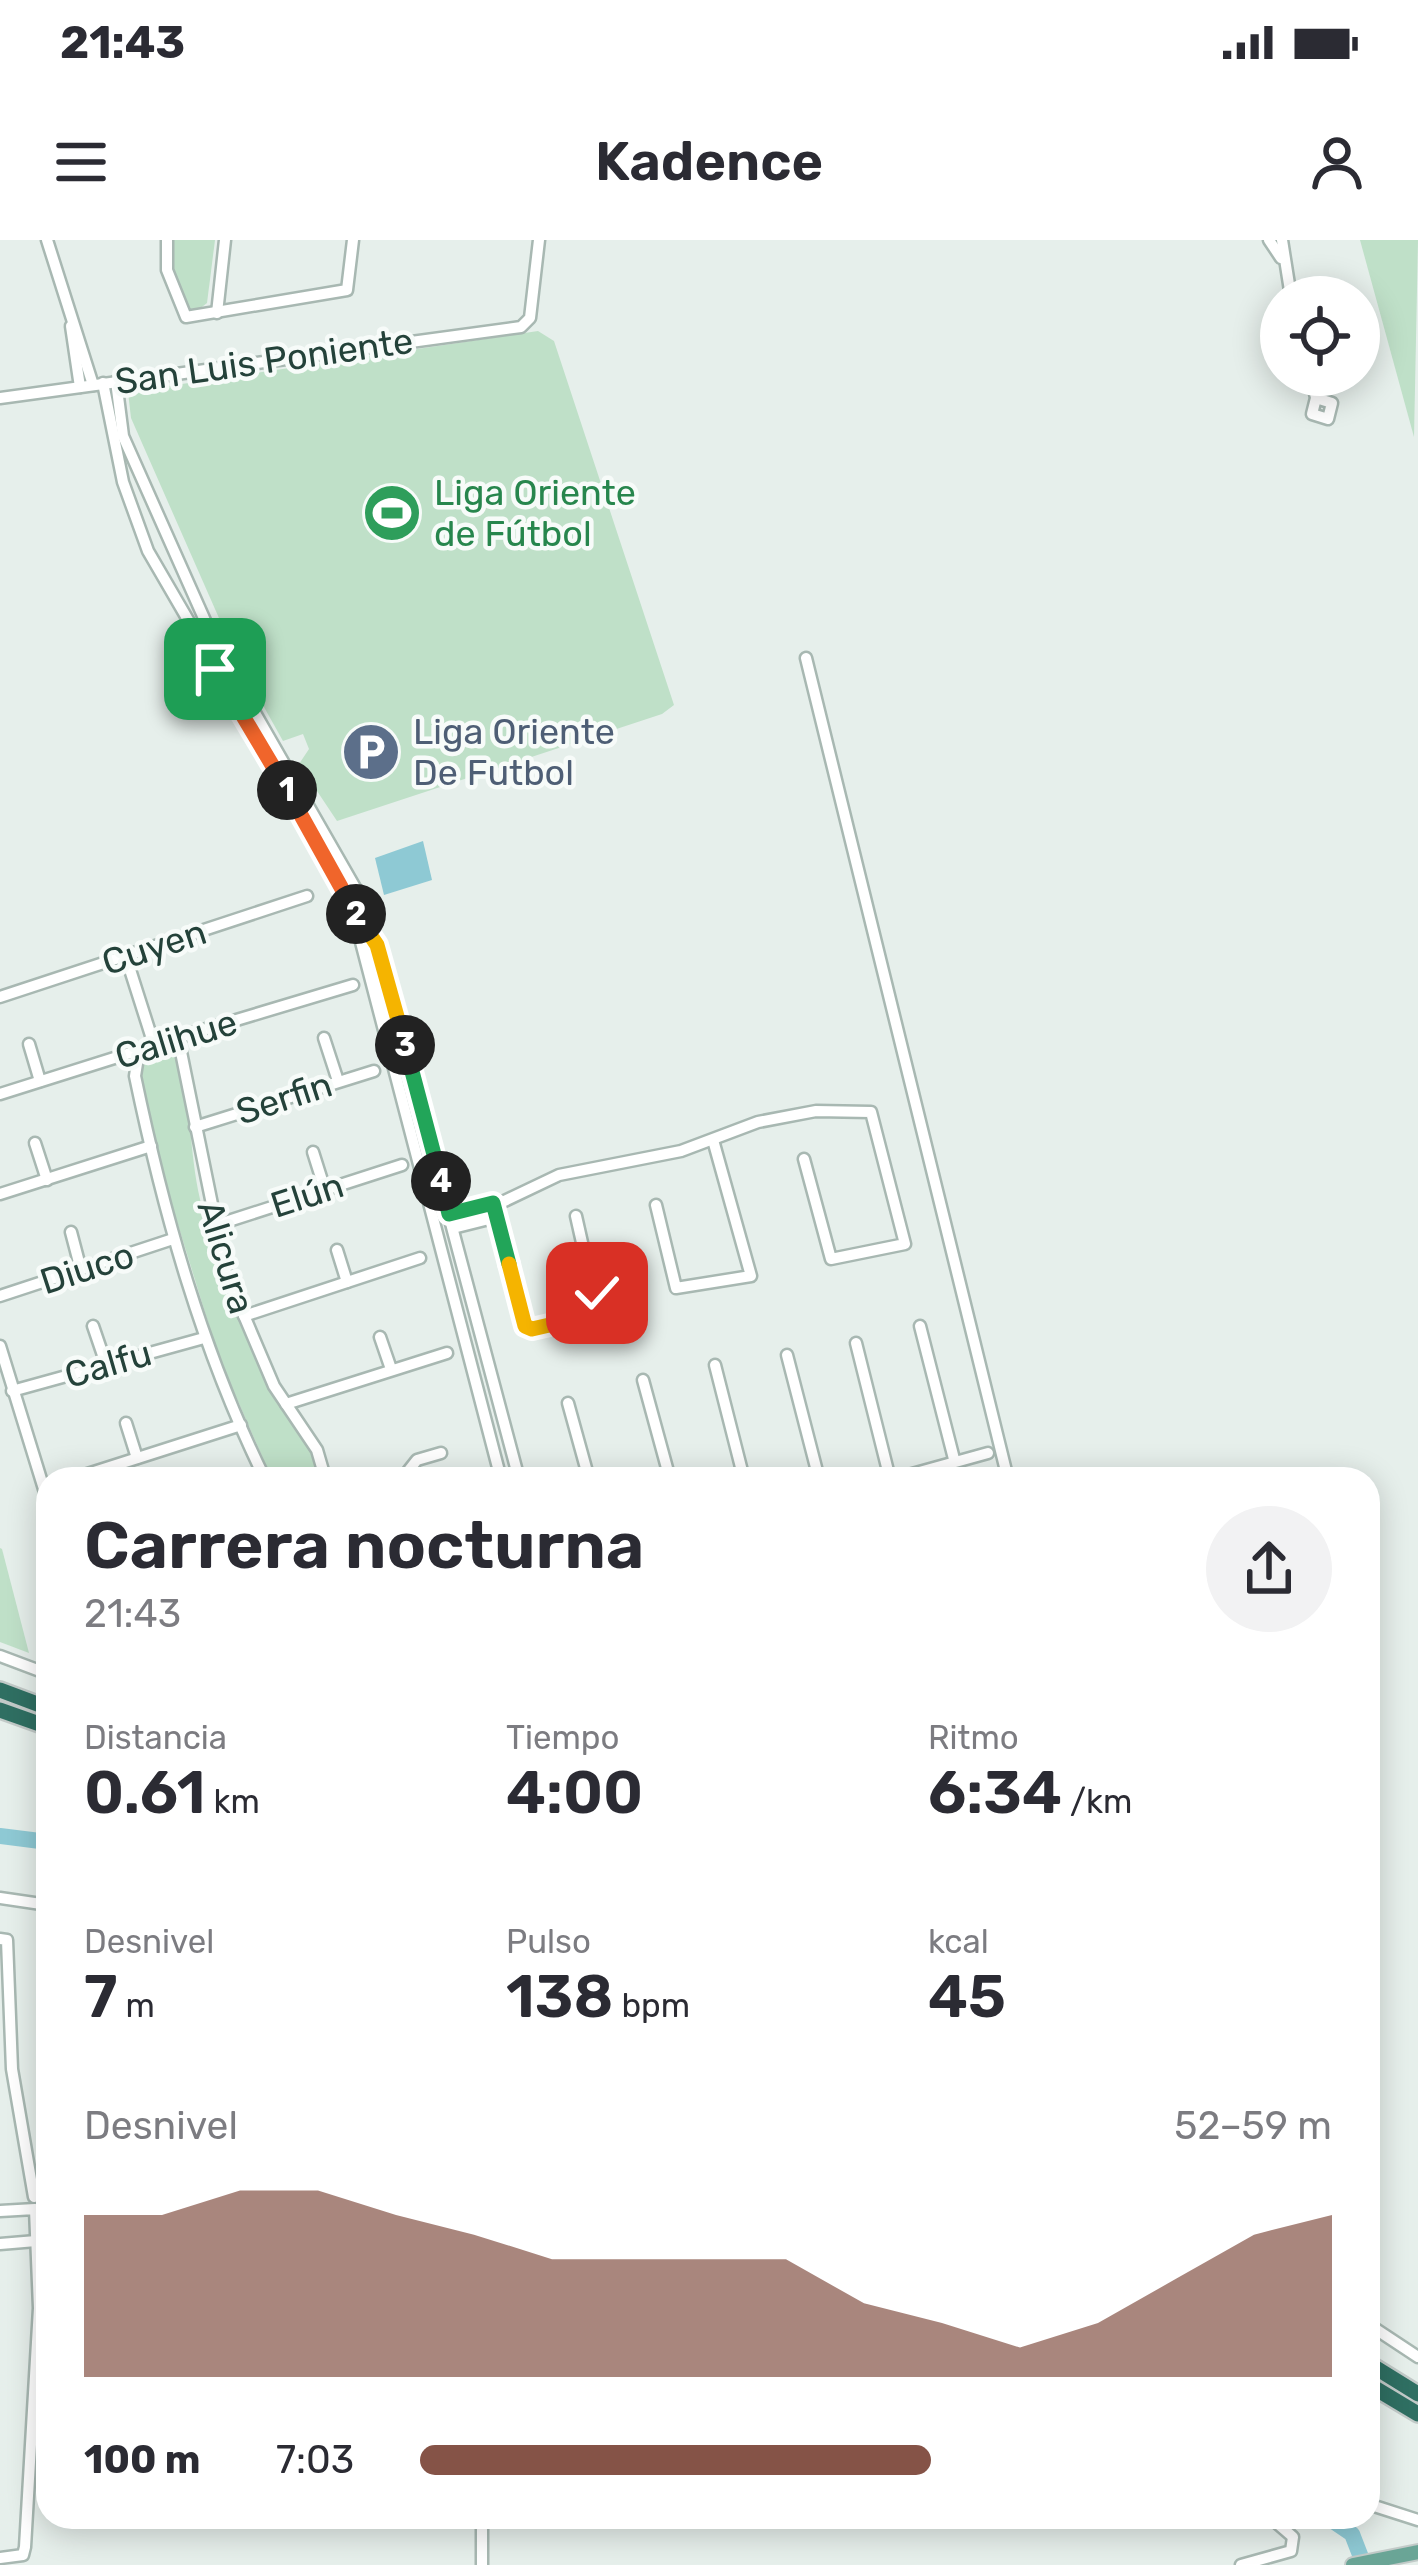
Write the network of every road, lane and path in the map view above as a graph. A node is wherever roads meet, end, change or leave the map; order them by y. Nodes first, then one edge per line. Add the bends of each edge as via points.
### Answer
1 (47, 240) edge
2 (167, 240) edge
3 (225, 240) edge
4 (353, 240) edge
5 (539, 240) edge
6 (1269, 240) edge
7 (1282, 240) edge
8 (1281, 258) junction
9 (1286, 276) edge
10 (217, 313) junction
11 (98, 384) junction
12 (0, 398) edge
13 (806, 658) dead end
14 (307, 896) dead end
15 (355, 899) junction
16 (126, 957) junction
17 (352, 985) dead end
18 (0, 998) edge
19 (324, 1038) dead end
20 (29, 1044) dead end
21 (154, 1046) junction
22 (374, 1071) dead end
23 (40, 1081) junction
24 (338, 1081) junction
25 (0, 1094) edge
26 (195, 1127) junction
27 (713, 1140) junction
28 (35, 1143) dead end
29 (151, 1146) junction
30 (433, 1151) junction
31 (313, 1153) dead end
32 (418, 1155) junction
33 (804, 1159) dead end
34 (402, 1165) dead end
35 (46, 1180) junction
36 (326, 1190) junction
37 (0, 1194) edge
38 (656, 1205) dead end
39 (495, 1208) junction
40 (449, 1214) junction
41 (576, 1216) dead end
42 (213, 1226) junction
43 (453, 1228) junction
44 (71, 1232) dead end
45 (173, 1239) junction
46 (337, 1250) dead end
47 (420, 1258) dead end
48 (81, 1270) junction
49 (347, 1282) junction
50 (0, 1297) edge
51 (244, 1316) junction
52 (93, 1326) dead end
53 (920, 1326) dead end
54 (380, 1337) dead end
55 (204, 1338) junction
56 (856, 1342) dead end
57 (484, 1344) junction
58 (0, 1346) edge
59 (467, 1349) junction
60 (447, 1352) dead end
61 (787, 1355) dead end
62 (106, 1364) junction
63 (715, 1365) dead end
64 (391, 1369) junction
65 (643, 1380) dead end
66 (12, 1391) junction
67 (568, 1403) dead end
68 (286, 1404) junction
69 (125, 1424) dead end
70 (241, 1425) junction
71 (441, 1453) dead end
72 (988, 1453) dead end
73 (137, 1458) junction
74 (954, 1459) junction
75 (936, 1466) joint
76 (39, 1467) edge
77 (109, 1467) edge
78 (260, 1467) edge
79 (321, 1467) edge
80 (411, 1467) edge
81 (498, 1467) edge
82 (516, 1467) edge
83 (586, 1467) edge
84 (667, 1467) edge
85 (741, 1467) edge
86 (816, 1467) edge
87 (889, 1467) edge
88 (933, 1467) edge
89 (1005, 1467) edge
90 (0, 1656) edge
91 (36, 1670) edge
92 (0, 1690) edge
93 (36, 1704) edge
94 (0, 1710) edge
95 (36, 1723) edge
96 (0, 1898) edge
97 (36, 1903) edge
98 (0, 1939) edge
99 (34, 2203) junction
100 (0, 2211) edge
101 (36, 2228) edge
102 (36, 2241) edge
103 (0, 2244) edge
104 (1380, 2332) edge
105 (36, 2354) edge
106 (1418, 2357) edge
107 (1380, 2370) edge
108 (1380, 2391) edge
109 (1418, 2394) edge
110 (1418, 2414) edge
111 (1380, 2508) edge
112 (1418, 2520) edge
113 (482, 2529) edge
114 (1284, 2529) edge
115 (1418, 2552) edge
116 (0, 2558) edge
117 (482, 2565) edge
118 (1241, 2565) edge
119 (1353, 2565) edge

1 - 11 street
2 - 10 street via 180,311
3 - 10 street
4 - 10 street via 347,290
5 - 11 street, San Luis Poniente via 527,324
6 - 8 street
7 - 8 street
8 - 9 street
11 - 12 street, San Luis Poniente
11 - 15 street via 215,643
11 - 15 street via 148,551
13 - 89 street
14 - 16 street, Cuyen
15 - 30 street via 377,945
15 - 32 street
16 - 18 street, Cuyen
16 - 21 street
17 - 21 street, Calihue
19 - 24 street
20 - 23 street
21 - 23 street, Calihue
21 - 26 street, Alicura via 181,1052
21 - 29 street via 135,1067
22 - 24 street, Serfin
23 - 25 street, Calihue
24 - 26 street, Serfin
26 - 42 street, Alicura
27 - 33 street via 789,1115 871,1112 905,1244 831,1259
27 - 38 street via 751,1276 676,1288
27 - 39 street via 559,1175
28 - 35 street
29 - 35 street
29 - 45 street
30 - 32 street
30 - 40 street
31 - 36 street
32 - 59 street
34 - 36 street, Elún
35 - 37 street
36 - 42 street, Elún
39 - 40 street
39 - 41 street via 532,1329 597,1310
39 - 43 street
40 - 43 street
42 - 51 street, Alicura
43 - 57 street
44 - 48 street
45 - 48 street, Diuco
45 - 55 street
46 - 49 street
47 - 49 street
48 - 50 street, Diuco
49 - 51 street
51 - 68 street, Alicura
52 - 62 street
53 - 74 street
54 - 64 street
55 - 62 street, Calfu
55 - 70 street
56 - 87 street
57 - 59 street
57 - 82 street
58 - 66 street
59 - 81 street
60 - 64 street
61 - 86 street
62 - 66 street, Calfu
63 - 85 street
64 - 68 street
65 - 84 street
66 - 76 street
67 - 83 street
68 - 79 street, Alicura
69 - 73 street
70 - 73 street
70 - 78 street
71 - 80 street
72 - 74 street
73 - 77 street
74 - 75 street
75 - 88 street
90 - 91 street
92 - 93 highway
94 - 95 highway
96 - 97 street
98 - 99 street via 7,1940 12,2069
99 - 100 street
99 - 101 street
102 - 103 street
104 - 106 street
105 - 116 street via 23,2555
107 - 109 highway
108 - 110 highway
111 - 112 street
113 - 117 street
114 - 118 street via 1293,2537 1291,2551
115 - 119 main road

